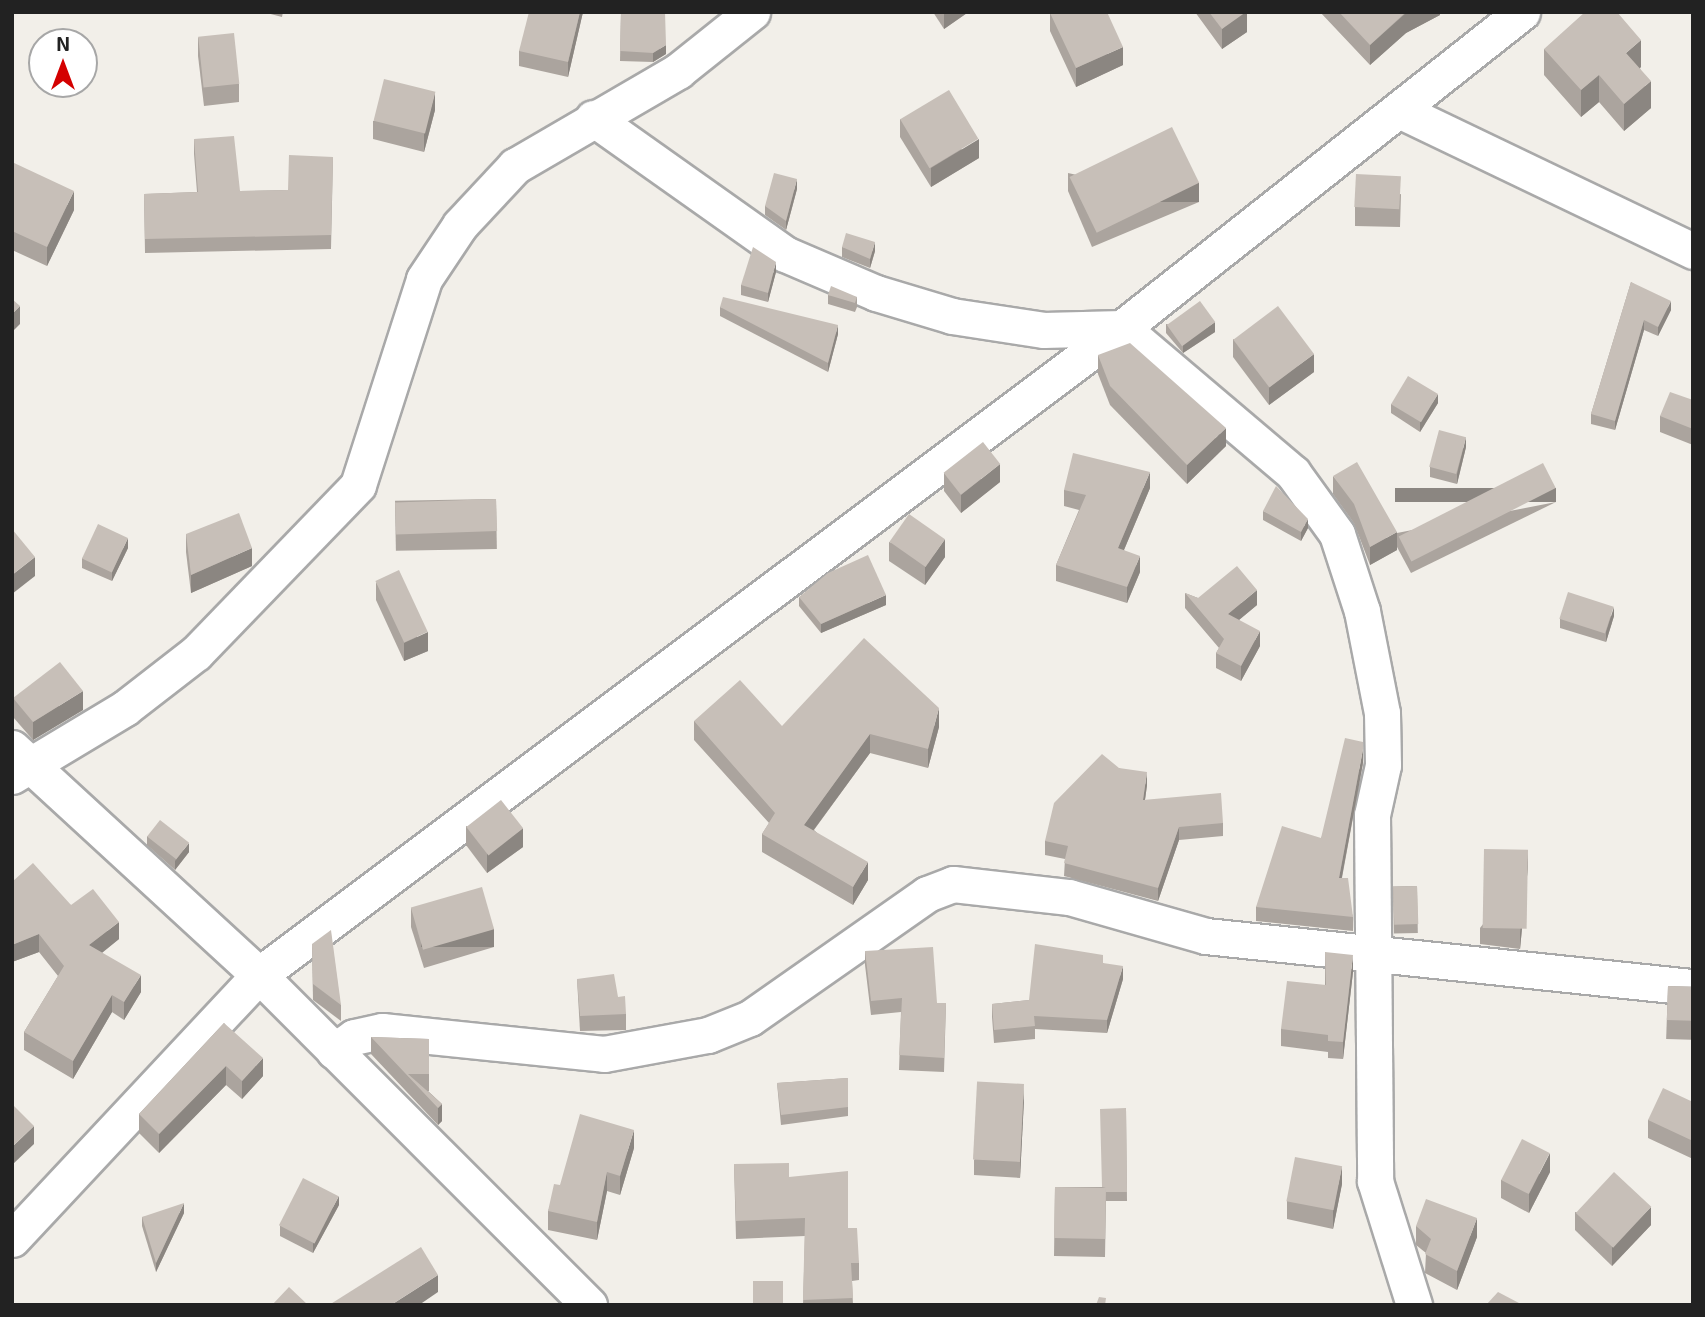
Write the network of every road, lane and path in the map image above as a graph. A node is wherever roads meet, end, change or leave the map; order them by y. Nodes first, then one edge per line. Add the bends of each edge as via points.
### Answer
1 (752, 12) edge
2 (1522, 12) edge
3 (1399, 110) junction
4 (593, 118) junction
5 (1693, 251) edge
6 (1122, 328) junction
7 (19, 763) edge
8 (1375, 957) junction
9 (259, 975) junction
10 (1693, 987) edge
11 (334, 1051) junction
12 (12, 1240) edge
13 (589, 1305) edge
14 (1414, 1305) edge

1 - 4 street via 678,71
2 - 3 street
3 - 5 street
3 - 6 street
4 - 6 street via 648,164 785,254 876,293 952,316 1017,326
4 - 7 street via 515,166 460,225 424,279 358,485 196,653 125,708
6 - 8 street via 1293,473 1337,534 1362,611 1382,713 1383,765 1372,815
6 - 9 street
7 - 9 street
8 - 10 street
8 - 11 street via 1206,936 1069,897 953,884 927,894 750,1018 708,1035 604,1054 382,1031 354,1037
8 - 14 street via 1375,1181
9 - 11 street
9 - 12 street
11 - 13 street

